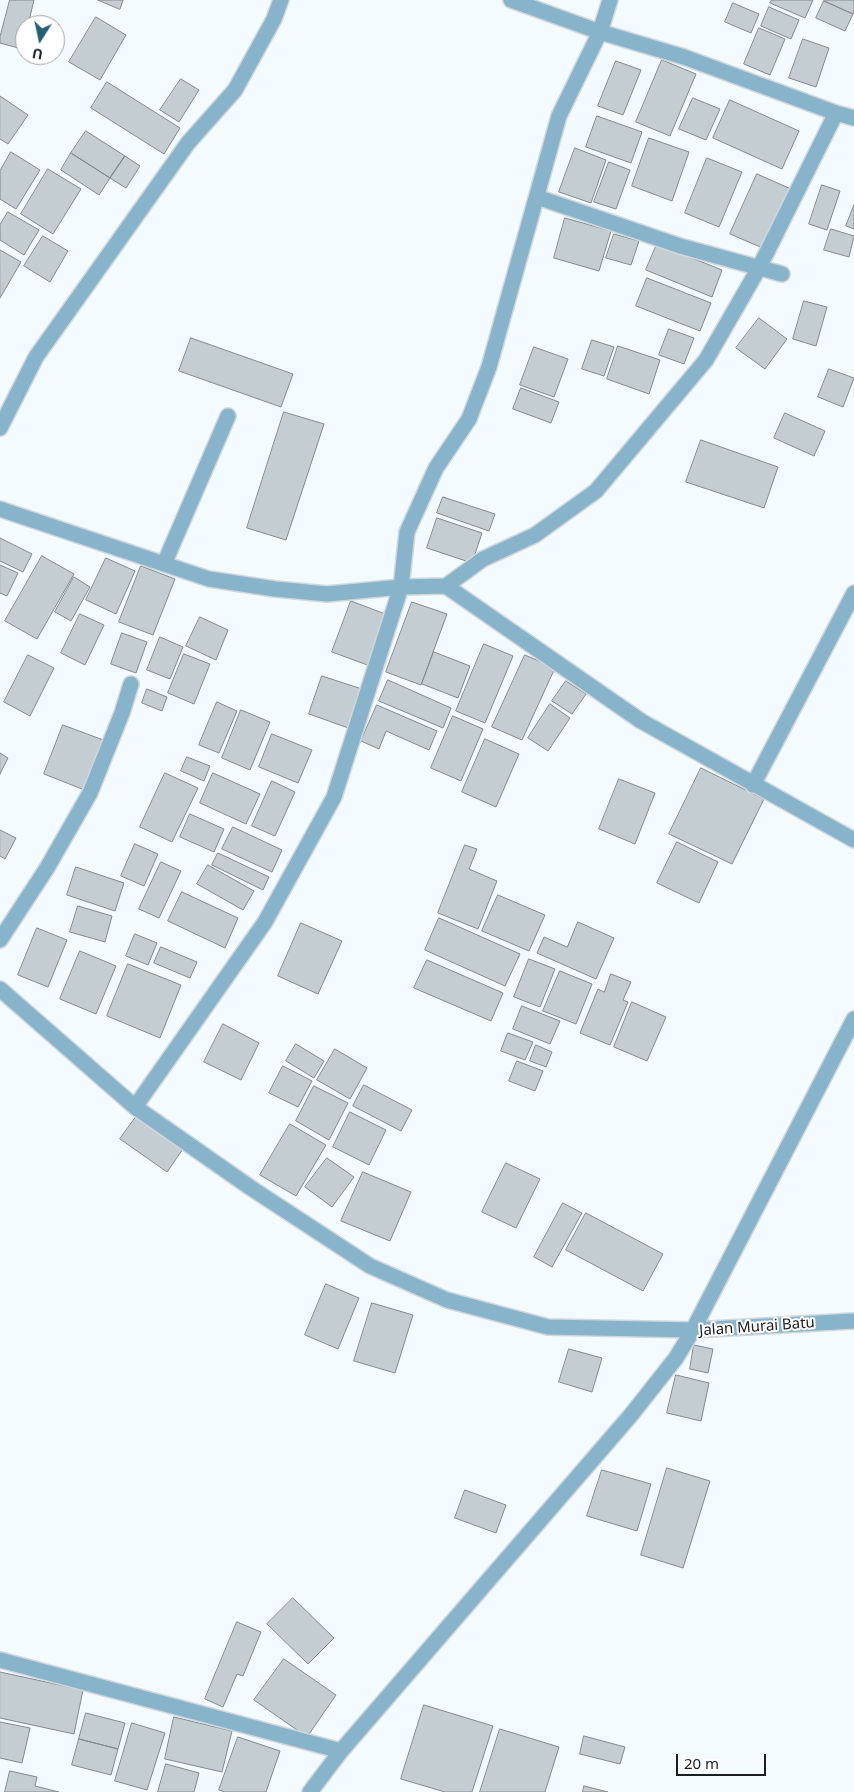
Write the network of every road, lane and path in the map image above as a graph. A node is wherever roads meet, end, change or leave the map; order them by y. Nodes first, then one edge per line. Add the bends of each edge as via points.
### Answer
1 (281, 0) edge
2 (511, 0) edge
3 (610, 0) edge
4 (600, 32) junction
5 (836, 113) junction
6 (854, 118) edge
7 (537, 197) junction
8 (759, 268) junction
9 (782, 274) dead end
10 (228, 416) dead end
11 (0, 428) edge
12 (0, 509) edge
13 (164, 564) junction
14 (446, 586) junction
15 (401, 587) junction
16 (854, 593) edge
17 (131, 684) dead end
18 (753, 784) junction
19 (854, 840) edge
20 (0, 940) edge
21 (0, 989) edge
22 (854, 1019) edge
23 (135, 1107) junction
24 (854, 1321) edge
25 (693, 1330) junction
26 (0, 1660) edge
27 (341, 1752) junction
28 (310, 1792) edge

1 - 11 street via 235,90 188,143 36,357
2 - 4 street
3 - 4 street
4 - 5 street via 684,57
4 - 7 street via 559,116
5 - 6 street
5 - 8 street
7 - 8 street via 680,246
7 - 15 street via 489,367 469,419 436,468 408,532
8 - 9 street
8 - 14 street via 706,360 596,491 535,534 483,559
10 - 13 street
12 - 13 street
13 - 15 street via 209,579 275,589 327,594
14 - 15 street
14 - 18 street via 642,721
15 - 23 street via 334,797 265,922
16 - 18 street
17 - 20 street via 90,792 47,868
18 - 19 street
21 - 23 street
22 - 25 street
23 - 25 street via 370,1266 447,1300 548,1327
24 - 25 street, Jalan Murai Batu
25 - 27 street, Jalan Murai Batu via 676,1358 630,1415
26 - 27 street
27 - 28 street, Jalan Murai Batu

